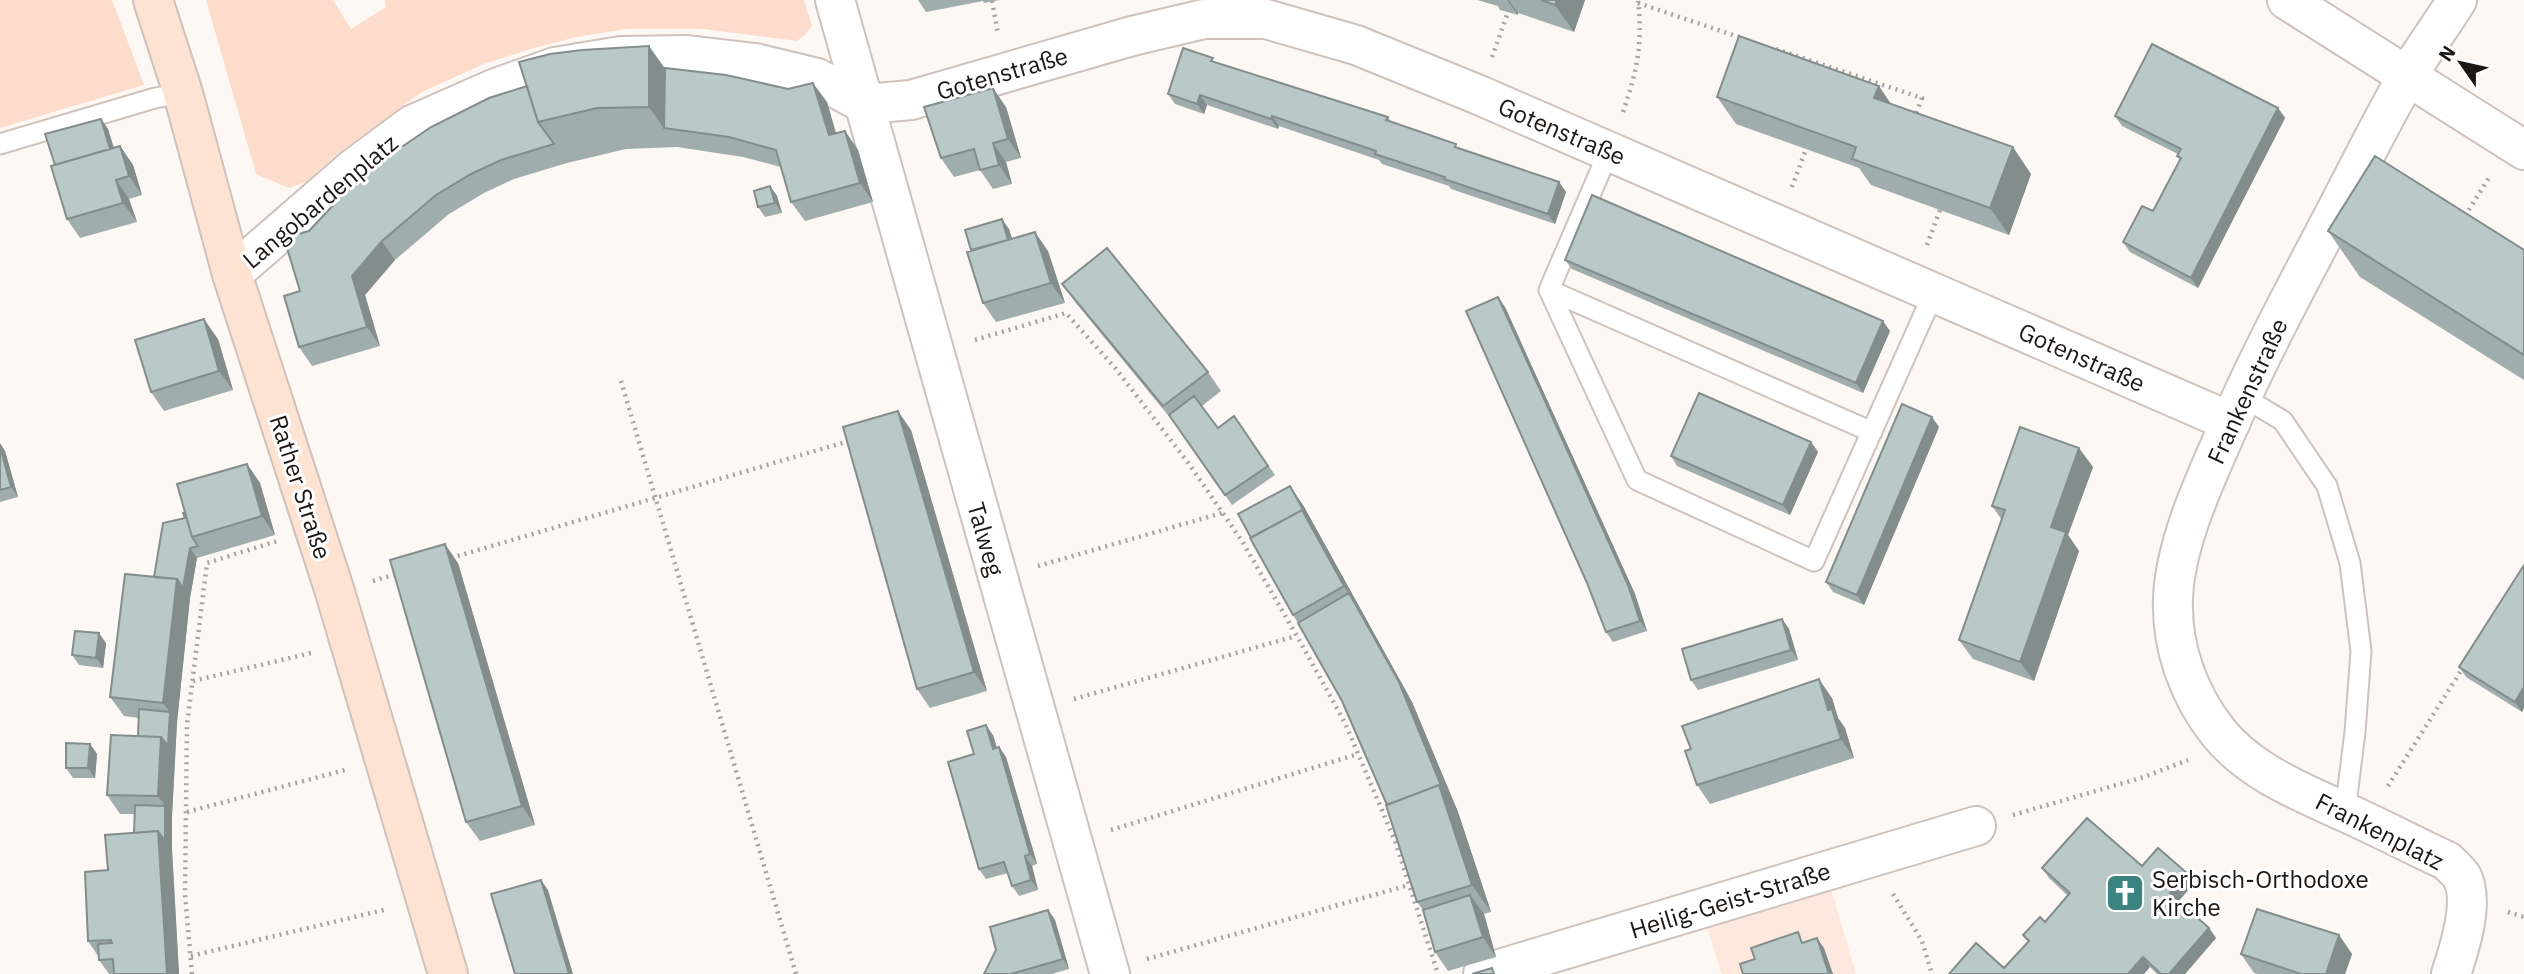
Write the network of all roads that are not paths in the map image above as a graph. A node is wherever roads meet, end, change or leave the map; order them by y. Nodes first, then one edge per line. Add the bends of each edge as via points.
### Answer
1 (152, 0) edge
2 (835, 0) edge
3 (2287, 0) edge
4 (2457, 0) edge
5 (2407, 76) junction
6 (183, 93) junction
7 (865, 104) junction
8 (0, 144) edge
9 (2518, 146) edge
10 (1609, 151) junction
11 (233, 274) junction
12 (1549, 290) junction
13 (1934, 292) junction
14 (2236, 409) junction
15 (1872, 432) junction
16 (2281, 781) joint
17 (2355, 817) junction
18 (1976, 826) road end
19 (1110, 972) edge
20 (448, 974) edge
21 (1483, 974) edge
22 (2451, 974) edge

1 - 6 street, Rather Straße
2 - 7 street
3 - 5 street
4 - 5 street, Frankenstraße
5 - 9 street
5 - 14 street, Frankenstraße
6 - 8 lane
6 - 11 street, Rather Straße
7 - 10 street, Gotenstraße via 911,100 1204,19 1266,19 1356,45
7 - 11 street, Langobardenplatz via 817,78 755,63 687,55 621,56 555,67 412,125 354,168
7 - 19 street, Talweg
10 - 12 lane
10 - 13 street, Gotenstraße
11 - 20 street, Rather Straße via 335,592
12 - 15 lane
12 - 15 lane via 1637,480 1814,561
13 - 14 street, Gotenstraße
13 - 15 lane
14 - 16 street, Frankenstraße via 2177,566 2175,632 2182,668 2195,698 2224,738 2248,761
14 - 17 lane via 2283,421 2327,486 2350,563 2361,651
16 - 17 street, Frankenplatz
17 - 22 street, Frankenplatz via 2448,861 2463,878 2467,898 2462,940
18 - 21 street, Heilig-Geist-Straße

